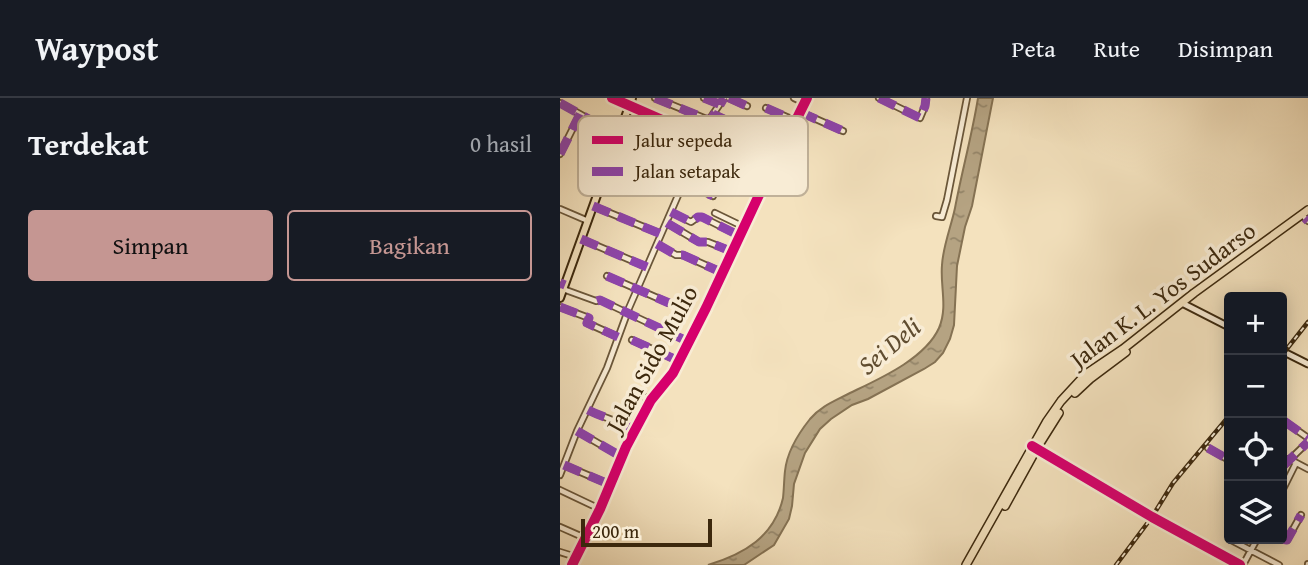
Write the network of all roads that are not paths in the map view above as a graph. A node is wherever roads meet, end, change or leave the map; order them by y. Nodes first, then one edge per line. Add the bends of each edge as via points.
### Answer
1 (612, 98) edge
2 (655, 98) edge
3 (705, 98) edge
4 (726, 98) edge
5 (794, 98) edge
6 (879, 98) edge
7 (926, 98) edge
8 (967, 98) edge
9 (806, 101) edge
10 (631, 102) edge
11 (560, 103) edge
12 (719, 104) junction
13 (747, 107) dead end
14 (766, 108) dead end
15 (800, 112) junction
16 (580, 114) joint
17 (713, 114) joint
18 (584, 116) edge
19 (659, 116) edge
20 (699, 116) edge
21 (717, 116) edge
22 (784, 116) edge
23 (798, 116) edge
24 (578, 118) edge
25 (843, 131) dead end
26 (562, 146) edge
27 (560, 154) edge
28 (597, 196) edge
29 (678, 196) edge
30 (759, 196) edge
31 (593, 206) junction
32 (560, 209) edge
33 (671, 212) junction
34 (715, 213) dead end
35 (936, 216) dead end
36 (1307, 216) edge
37 (587, 221) junction
38 (667, 223) junction
39 (744, 228) junction
40 (661, 234) junction
41 (740, 236) junction
42 (581, 239) junction
43 (657, 244) junction
44 (733, 253) junction
45 (647, 267) junction
46 (723, 273) junction
47 (607, 276) dead end
48 (563, 286) edge
49 (638, 289) junction
50 (560, 298) edge
51 (668, 303) dead end
52 (1183, 304) junction
53 (560, 307) edge
54 (628, 312) junction
55 (1224, 324) edge
56 (618, 337) junction
57 (632, 340) dead end
58 (689, 342) junction
59 (1287, 354) edge
60 (679, 361) junction
61 (1308, 364) edge
62 (640, 395) dead end
63 (651, 400) junction
64 (588, 410) junction
65 (1287, 423) edge
66 (635, 430) junction
67 (576, 431) junction
68 (1308, 440) edge
69 (1034, 447) junction
70 (1208, 448) dead end
71 (622, 457) junction
72 (1224, 457) edge
73 (1289, 459) junction
74 (1287, 461) edge
75 (1296, 463) junction
76 (564, 465) junction
77 (1308, 469) edge
78 (560, 475) edge
79 (1287, 481) edge
80 (611, 485) junction
81 (560, 490) edge
82 (600, 509) junction
83 (1301, 515) dead end
84 (560, 527) edge
85 (585, 538) junction
86 (1287, 540) edge
87 (1238, 544) edge
88 (1254, 544) edge
89 (1251, 551) junction
90 (560, 552) edge
91 (576, 558) junction
92 (572, 565) edge
93 (965, 565) edge
94 (971, 565) edge
95 (1242, 565) edge
96 (1279, 565) edge

1 - 10 street
2 - 20 street
3 - 12 street
4 - 12 street
4 - 13 street
5 - 9 street
6 - 7 street via 920,118
8 - 35 street via 947,200 942,217
9 - 15 street, Jalan Sido Mulio
10 - 19 street
11 - 16 street
12 - 17 street
14 - 22 street
15 - 23 street, Jalan Sido Mulio
15 - 25 street
16 - 18 street
17 - 21 street
24 - 26 street
26 - 27 street
28 - 31 main road
29 - 33 street
30 - 39 street, Jalan Sido Mulio
31 - 37 main road
31 - 40 street
32 - 37 street
33 - 38 street
33 - 41 street via 691,222 702,218
34 - 39 street
36 - 52 highway, Jalan K. L. Yos Sudarso
37 - 42 main road
38 - 40 street
38 - 44 street via 699,242
39 - 41 street, Jalan Sido Mulio
40 - 43 street
41 - 44 street, Jalan Sido Mulio
42 - 45 street
42 - 48 main road
43 - 45 street
43 - 46 street
44 - 46 street, Jalan Sido Mulio
45 - 49 street
46 - 58 street, Jalan Sido Mulio
47 - 49 street
48 - 50 main road
48 - 54 street
49 - 51 street
49 - 54 street
52 - 55 street
52 - 69 highway, Jalan K. L. Yos Sudarso via 1075,393
53 - 56 street via 589,318 587,323
54 - 56 street
54 - 58 street
56 - 64 street
57 - 60 street
58 - 60 street, Jalan Sido Mulio
59 - 61 street
60 - 63 street, Jalan Sido Mulio
62 - 63 street
63 - 66 street, Jalan Sido Mulio
64 - 66 street
64 - 67 street
65 - 68 street
66 - 71 street, Jalan Sido Mulio
67 - 71 street
67 - 76 street
68 - 73 street
69 - 93 highway, Jalan K. L. Yos Sudarso
69 - 94 highway, Jalan K. L. Yos Sudarso
69 - 95 street
70 - 72 street
71 - 80 street, Jalan Sido Mulio
73 - 74 street
73 - 75 street
75 - 77 street
75 - 79 street
76 - 78 street
76 - 80 street
80 - 82 street, Jalan Sido Mulio
81 - 82 street
82 - 85 street, Jalan Sido Mulio
83 - 86 street
84 - 85 street
85 - 91 street, Jalan Sido Mulio
87 - 89 street
88 - 89 street
89 - 95 street
89 - 96 street
90 - 91 street
91 - 92 street, Jalan Sido Mulio

